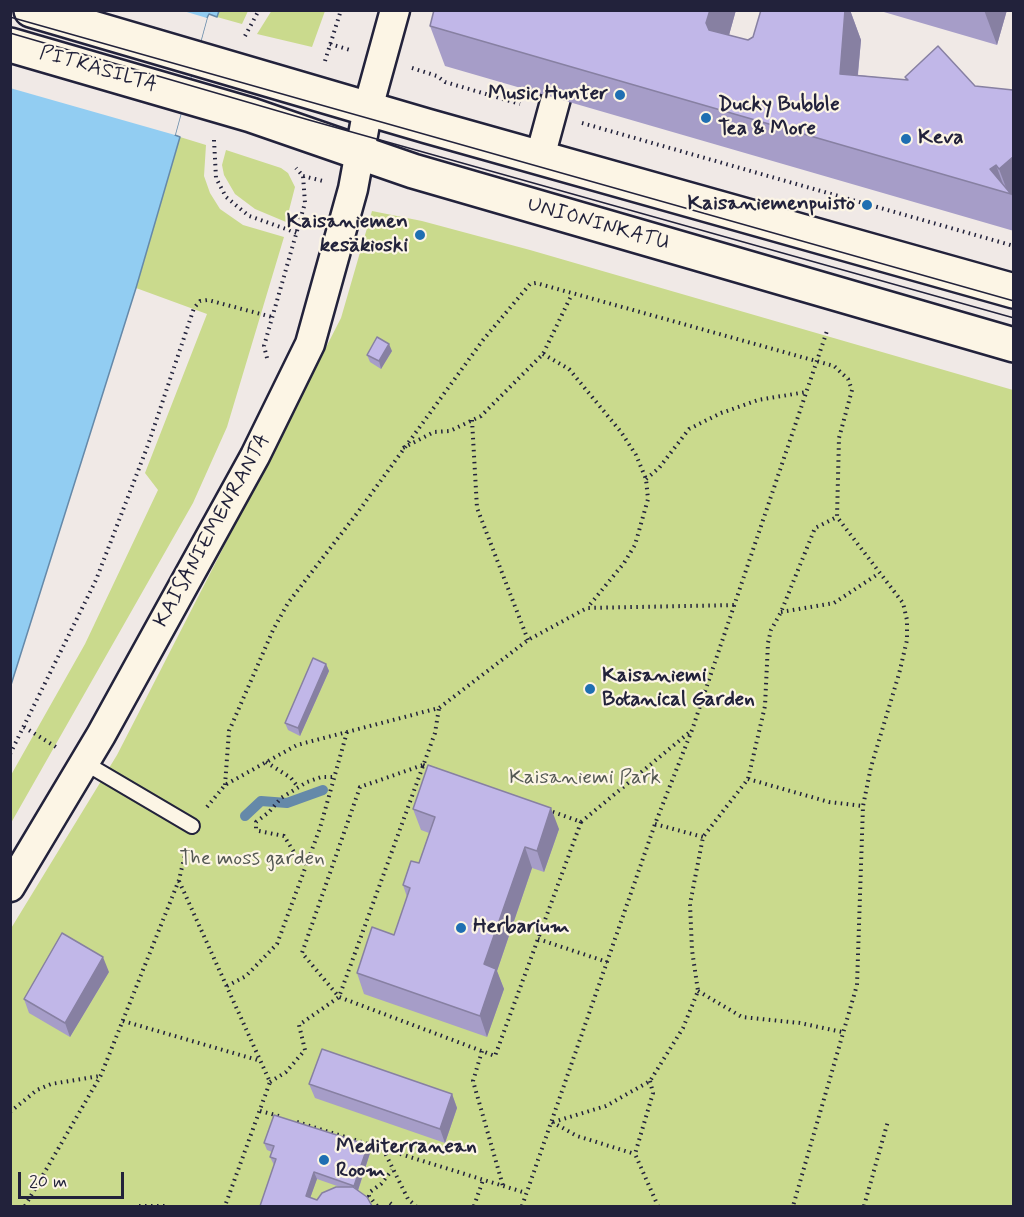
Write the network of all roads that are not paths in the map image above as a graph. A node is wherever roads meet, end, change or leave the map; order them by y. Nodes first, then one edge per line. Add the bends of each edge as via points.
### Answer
1 (31, 10) edge
2 (395, 10) edge
3 (10, 45) edge
4 (186, 96) joint
5 (554, 106) edge
6 (368, 108) junction
7 (359, 152) junction
8 (540, 157) junction
9 (1014, 291) edge
10 (1014, 345) edge
11 (75, 757) junction
12 (192, 826) road end
13 (10, 887) edge

1 - 6 main road, PITKÄSILTA
2 - 6 street, KAISANIEMENRANTA
3 - 4 main road, PITKÄSILTA
4 - 7 main road, UNIONINKATU
5 - 8 street
6 - 7 street, KAISANIEMENRANTA
6 - 8 main road
7 - 10 main road, UNIONINKATU
7 - 11 street, KAISANIEMENRANTA via 353,189 310,344 285,399
8 - 9 main road
11 - 12 lane
11 - 13 street, KAISANIEMENRANTA

